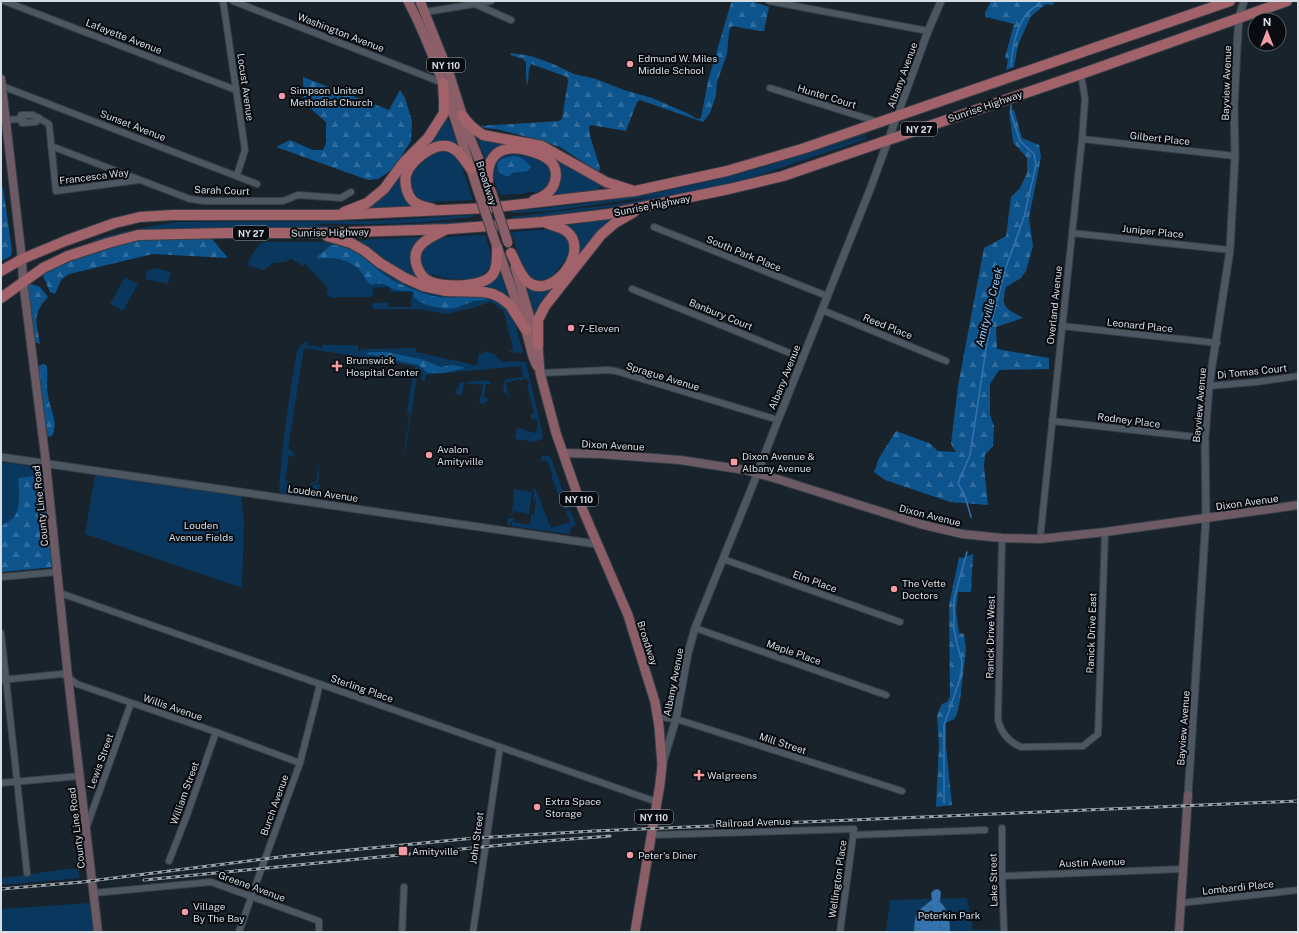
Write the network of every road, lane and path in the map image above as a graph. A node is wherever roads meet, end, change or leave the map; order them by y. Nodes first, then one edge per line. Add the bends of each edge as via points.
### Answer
1 (4, 1) edge
2 (223, 1) edge
3 (233, 1) edge
4 (408, 1) edge
5 (420, 1) edge
6 (491, 1) edge
7 (769, 1) edge
8 (941, 1) edge
9 (1230, 1) edge
10 (1244, 1) edge
11 (1287, 1) edge
12 (476, 4) junction
13 (425, 12) junction
14 (1240, 17) junction
15 (511, 20) dead end
16 (928, 31) junction
17 (1081, 74) junction
18 (1, 82) edge
19 (443, 83) junction
20 (770, 88) dead end
21 (236, 90) junction
22 (462, 115) junction
23 (898, 115) junction
24 (3, 120) edge
25 (878, 122) junction
26 (889, 139) junction
27 (1082, 139) junction
28 (51, 146) junction
29 (1235, 156) junction
30 (471, 169) junction
31 (237, 176) junction
32 (141, 180) junction
33 (257, 184) dead end
34 (489, 186) junction
35 (634, 191) junction
36 (351, 192) dead end
37 (529, 203) junction
38 (644, 207) junction
39 (439, 211) junction
40 (335, 215) junction
41 (542, 222) junction
42 (654, 227) dead end
43 (449, 228) junction
44 (1072, 232) junction
45 (319, 234) junction
46 (497, 245) junction
47 (1230, 250) junction
48 (511, 253) junction
49 (22, 259) junction
50 (1, 272) edge
51 (24, 281) junction
52 (632, 289) dead end
53 (827, 296) junction
54 (1, 298) edge
55 (822, 310) junction
56 (1062, 326) junction
57 (526, 330) junction
58 (1216, 343) junction
59 (538, 345) junction
60 (802, 358) junction
61 (946, 361) dead end
62 (540, 373) junction
63 (1298, 376) edge
64 (1209, 386) junction
65 (778, 420) junction
66 (1052, 421) junction
67 (1205, 438) junction
68 (563, 453) junction
69 (1, 457) edge
70 (46, 463) junction
71 (758, 474) junction
72 (1298, 505) edge
73 (1206, 518) junction
74 (1105, 532) junction
75 (1002, 538) junction
76 (1040, 539) junction
77 (596, 544) junction
78 (723, 559) junction
79 (57, 572) junction
80 (1, 577) edge
81 (60, 593) junction
82 (900, 622) dead end
83 (695, 628) junction
84 (1, 633) edge
85 (68, 677) junction
86 (4, 680) edge
87 (320, 684) junction
88 (886, 696) dead end
89 (131, 704) junction
90 (658, 717) junction
91 (676, 719) junction
92 (216, 732) junction
93 (1005, 734) joint
94 (500, 747) junction
95 (300, 763) junction
96 (662, 765) junction
97 (80, 776) junction
98 (17, 782) junction
99 (1, 783) edge
100 (902, 791) dead end
101 (1188, 795) joint
102 (657, 802) junction
103 (87, 826) junction
104 (1002, 828) dead end
105 (985, 830) dead end
106 (854, 832) junction
107 (652, 835) junction
108 (169, 861) dead end
109 (1183, 868) junction
110 (27, 873) dead end
111 (1002, 876) junction
112 (404, 887) dead end
113 (1298, 890) edge
114 (94, 893) junction
115 (251, 896) junction
116 (1181, 903) junction
117 (98, 932) edge
118 (239, 932) edge
119 (319, 932) edge
120 (402, 932) edge
121 (473, 932) edge
122 (635, 932) edge
123 (840, 932) edge
124 (1004, 932) edge
125 (1179, 932) edge

1 - 21 street, Lafayette Avenue
2 - 21 street, Locust Avenue
3 - 19 street, Washington Avenue
4 - 19 main road, Broadway / NY 110
5 - 13 main road, Broadway / NY 110
6 - 12 street
7 - 16 street
8 - 16 street, Albany Avenue
9 - 23 highway, Sunrise Highway / NY 27
10 - 14 street, Bayview Avenue
11 - 14 highway, Sunrise Highway / NY 27
12 - 13 street
12 - 15 street
13 - 22 main road, Broadway / NY 110
14 - 17 highway, Sunrise Highway / NY 27
14 - 29 street, Bayview Avenue via 1234,106
16 - 23 street, Albany Avenue
17 - 26 highway, Sunrise Highway / NY 27
17 - 27 street, Overland Avenue via 1085,98
18 - 24 main road, County Line Road
18 - 31 street, Sunset Avenue
19 - 30 main road, Broadway / NY 110
19 - 40 highway via 444,113 428,138 404,162 384,189 367,203
20 - 25 street, Hunter Court
21 - 31 street, Locust Avenue via 245,150
22 - 34 main road, Broadway / NY 110
22 - 35 highway via 483,134 542,146 606,182
23 - 25 highway, Sunrise Highway / NY 27
23 - 26 street, Albany Avenue
24 - 28 street, Francesca Way via 20,119 21,115 39,118 49,124
24 - 49 main road, County Line Road
25 - 35 highway, Sunrise Highway / NY 27 via 776,158
26 - 38 highway, Sunrise Highway / NY 27 via 783,176
26 - 53 street, Albany Avenue
27 - 29 street, Gilbert Place
27 - 44 street, Overland Avenue
28 - 32 street, Sarah Court
28 - 32 street, Francesca Way via 56,191
29 - 47 street, Bayview Avenue
30 - 39 highway via 454,149 439,145 431,148 409,168 406,176 407,192 417,204
30 - 46 main road, Broadway / NY 110, bridge
31 - 33 street, Sunset Avenue
32 - 36 street, Sarah Court via 190,199 204,201 283,201 298,195 341,198
34 - 37 highway via 487,171 498,152 519,148 544,156 550,160 556,180 546,195
34 - 48 main road, Broadway / NY 110, bridge
35 - 37 highway, Sunrise Highway / NY 27
37 - 39 highway, Sunrise Highway / NY 27
38 - 41 highway, Sunrise Highway / NY 27
38 - 59 highway via 615,223 601,235 545,306 538,320
39 - 40 highway, Sunrise Highway / NY 27
40 - 49 highway, Sunrise Highway / NY 27 via 140,217 100,228
41 - 43 highway, Sunrise Highway / NY 27
41 - 48 highway via 566,231 573,238 573,258 556,281 545,286 533,285 520,272
42 - 53 street, South Park Place
43 - 45 highway, Sunrise Highway / NY 27
43 - 46 highway via 422,243 416,254 415,261 420,273 431,282 465,285 486,279 495,268
44 - 47 street, Juniper Place
44 - 56 street, Overland Avenue
45 - 51 highway, Sunrise Highway / NY 27 via 138,235 68,256
45 - 57 highway via 351,243 405,278 423,286 446,291 494,294 508,303
46 - 57 main road, Broadway / NY 110
47 - 58 street, Bayview Avenue
48 - 59 main road, Broadway / NY 110
49 - 50 highway, Sunrise Highway / NY 27
49 - 51 main road, County Line Road
51 - 54 highway, Sunrise Highway / NY 27
51 - 70 main road, County Line Road
52 - 60 street, Banbury Court
53 - 55 street, Albany Avenue
55 - 60 street, Albany Avenue
55 - 61 street, Reed Place
56 - 58 street, Leonard Place
56 - 66 street, Overland Avenue
57 - 62 main road, Broadway / NY 110 via 533,358
58 - 64 street, Bayview Avenue
59 - 62 main road, Broadway / NY 110
60 - 65 street, Albany Avenue
62 - 65 street, Sprague Avenue via 616,371
62 - 68 main road, Broadway / NY 110
63 - 64 street, Di Tomas Court
64 - 67 street, Bayview Avenue
65 - 71 street, Albany Avenue
66 - 67 street, Rodney Place
66 - 76 street, Overland Avenue
67 - 73 street, Bayview Avenue
68 - 71 main road, Dixon Avenue via 689,461
68 - 77 main road, Broadway / NY 110
69 - 70 street, Louden Avenue
70 - 77 street, Louden Avenue
70 - 79 main road, County Line Road
71 - 75 main road, Dixon Avenue via 933,528
71 - 78 street, Albany Avenue
72 - 73 main road, Dixon Avenue
73 - 74 main road, Dixon Avenue
73 - 101 street, Bayview Avenue
74 - 76 main road, Dixon Avenue
74 - 93 street, Ranick Drive East via 1098,734 1083,746 1021,747 1012,743
75 - 76 main road, Dixon Avenue
75 - 93 street, Ranick Drive West via 998,720 1000,729
77 - 90 main road, Broadway / NY 110 via 628,615
78 - 82 street, Elm Place
78 - 83 street, Albany Avenue
79 - 80 street
79 - 81 main road, County Line Road
81 - 85 main road, County Line Road
81 - 87 street, Sterling Place
83 - 88 street, Maple Place
83 - 91 street, Albany Avenue
84 - 86 street
85 - 86 street, Willis Avenue via 62,674
85 - 89 street, Willis Avenue via 77,684
85 - 97 main road, County Line Road
86 - 98 street
87 - 94 street, Sterling Place
87 - 95 street, Burch Avenue
89 - 92 street, Willis Avenue
89 - 103 street, Lewis Street
90 - 91 street, Mill Street
90 - 96 main road, Broadway / NY 110
91 - 96 street, Albany Avenue
91 - 100 street, Mill Street
92 - 95 street, Willis Avenue
92 - 108 street, William Street
94 - 102 street, Sterling Place
94 - 121 street, John Street
95 - 115 street, Burch Avenue
96 - 102 main road, Broadway / NY 110
97 - 98 street
97 - 103 main road, County Line Road
98 - 99 street
98 - 110 street
101 - 109 main road
102 - 107 main road, Broadway / NY 110
103 - 114 main road, County Line Road
104 - 111 street, Lake Street
105 - 106 street, Railroad Avenue
106 - 107 street, Railroad Avenue
106 - 123 street, Wellington Place
107 - 122 main road, Broadway / NY 110
109 - 111 street, Austin Avenue
109 - 116 main road
111 - 124 street, Lake Street
112 - 120 street
113 - 116 street, Lombardi Place
114 - 115 street, Greene Avenue via 211,882
114 - 117 main road, County Line Road
115 - 118 street, Burch Avenue
115 - 119 street, Greene Avenue via 319,921
116 - 125 main road

